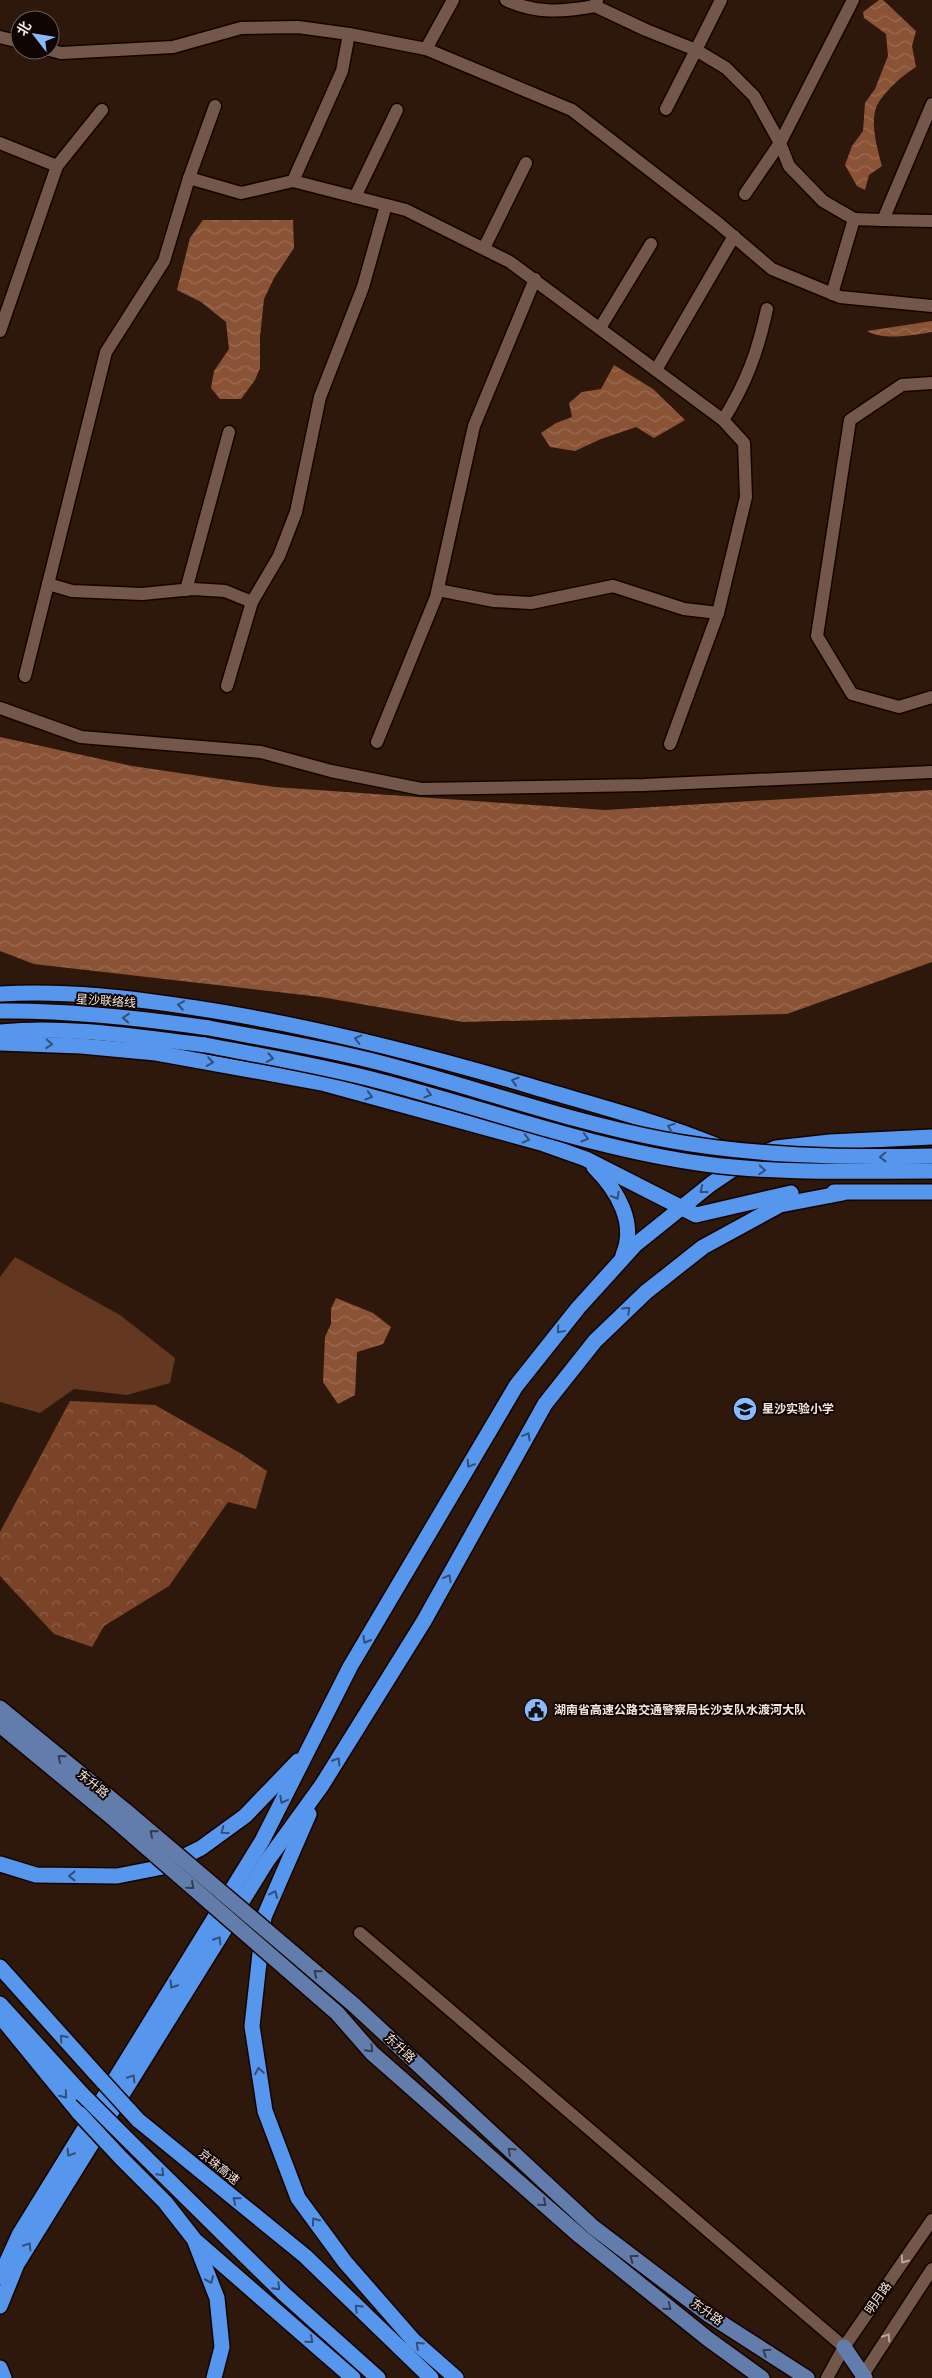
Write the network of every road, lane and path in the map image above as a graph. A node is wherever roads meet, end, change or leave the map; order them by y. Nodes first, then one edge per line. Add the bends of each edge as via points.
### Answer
1 (453, 0) edge
2 (506, 0) edge
3 (721, 0) edge
4 (853, 0) edge
5 (596, 3) edge
6 (349, 34) junction
7 (426, 49) junction
8 (696, 50) junction
9 (60, 53) edge
10 (932, 104) edge
11 (215, 106) dead end
12 (666, 109) dead end
13 (102, 110) dead end
14 (397, 110) dead end
15 (0, 142) edge
16 (780, 143) junction
17 (526, 163) dead end
18 (57, 166) junction
19 (189, 178) junction
20 (293, 181) junction
21 (745, 194) dead end
22 (355, 197) junction
23 (386, 205) junction
24 (854, 219) junction
25 (883, 220) junction
26 (932, 221) edge
27 (734, 236) junction
28 (651, 244) dead end
29 (484, 248) junction
30 (535, 279) junction
31 (832, 294) junction
32 (932, 306) edge
33 (767, 309) dead end
34 (600, 328) junction
35 (0, 331) edge
36 (656, 370) junction
37 (932, 383) edge
38 (723, 420) junction
39 (229, 432) dead end
40 (48, 584) junction
41 (186, 590) junction
42 (438, 590) junction
43 (252, 602) junction
44 (718, 613) junction
45 (25, 676) dead end
46 (227, 686) dead end
47 (932, 697) edge
48 (0, 708) edge
49 (378, 742) dead end
50 (670, 744) dead end
51 (932, 772) edge
52 (0, 994) edge
53 (0, 1011) edge
54 (0, 1032) edge
55 (0, 1043) edge
56 (932, 1137) edge
57 (932, 1156) edge
58 (586, 1159) junction
59 (748, 1159) junction
60 (932, 1171) edge
61 (932, 1192) edge
62 (843, 1193) junction
63 (680, 1208) junction
64 (621, 1260) junction
65 (0, 1708) edge
66 (0, 1725) edge
67 (310, 1749) junction
68 (322, 1785) junction
69 (120, 1815) junction
70 (0, 1864) edge
71 (360, 1933) dead end
72 (0, 1967) edge
73 (0, 2004) edge
74 (0, 2016) edge
75 (932, 2220) edge
76 (194, 2239) junction
77 (932, 2269) edge
78 (0, 2276) edge
79 (0, 2306) edge
80 (844, 2346) junction
81 (0, 2368) edge
82 (863, 2377) edge
83 (4, 2378) edge
84 (214, 2378) edge
85 (353, 2378) edge
86 (378, 2378) edge
87 (431, 2378) edge
88 (456, 2378) edge
89 (762, 2378) edge
90 (807, 2378) edge
91 (827, 2378) edge

1 - 7 street
2 - 5 street via 526,9 565,11
3 - 8 street
4 - 16 street
5 - 8 street via 646,30
6 - 7 street
6 - 9 street via 298,27 241,28 173,47
6 - 20 street via 342,71
7 - 27 street via 572,110
8 - 12 street
8 - 16 street via 726,68 754,96
10 - 25 street
11 - 19 street
13 - 18 street
14 - 22 street
15 - 18 street
16 - 21 street
16 - 24 street via 789,166 823,201
17 - 29 street
18 - 35 street
19 - 20 street via 240,193
19 - 40 street via 164,261 106,352
20 - 22 street
22 - 23 street
23 - 29 street via 406,210
23 - 43 street via 363,287 320,397 296,512 278,556
24 - 25 street
24 - 31 street
25 - 26 street
27 - 31 street via 772,269
27 - 36 street
28 - 34 street
29 - 30 street
30 - 34 street
30 - 42 street via 474,426
31 - 32 street
33 - 38 street via 742,389
34 - 36 street
36 - 38 street
37 - 47 street via 902,386 850,420 817,636 852,694 899,706
38 - 44 street via 744,444 746,497
39 - 41 street
40 - 41 street via 72,591 142,594
40 - 45 street
41 - 43 street via 224,591
42 - 44 street via 494,601 531,603 613,586 684,609
42 - 49 street
43 - 46 street
44 - 50 street
48 - 51 street via 81,738 261,752 331,771 421,789 644,785
59 -> 52 highway via 672,1127 456,1064 310,1027 120,997 38,991
57 -> 53 highway, 星沙联络线, bridge via 779,1155 660,1139 369,1060 209,1028 152,1020
54 -> 60 highway, bridge via 44,1029 205,1045 378,1080 599,1142 704,1164 776,1170
55 -> 58 highway via 156,1053 322,1083 541,1143
56 - 59 highway via 776,1148
58 - 63 highway
58 -> 64 highway via 605,1178 626,1215 627,1247
59 -> 63 highway
61 - 62 highway
62 - 63 highway via 798,1192 696,1215
68 -> 62 highway via 424,1621 545,1404 595,1342 646,1292 703,1247 780,1205
63 - 64 highway
64 -> 67 highway via 566,1322 516,1386 350,1667
69 -> 65 main road, 东升路
66 - 69 main road, 东升路
67 -> 70 highway via 245,1816 201,1848 163,1867 117,1876 36,1875
67 -> 78 highway via 262,1840 19,2235
79 -> 68 highway via 17,2264 268,1861
88 -> 68 highway via 414,2341 345,2262 298,2198 265,2112 252,2026 264,1917
69 -> 89 main road, 东升路, bridge via 337,2013 372,2053 580,2236
90 -> 69 main road, 东升路, bridge via 710,2315 593,2227 354,2004
71 - 80 street
87 -> 72 highway, 京珠高速, bridge via 305,2256 138,2120
73 -> 86 highway, bridge via 127,2139 283,2293
74 -> 76 highway, bridge via 80,2114 165,2202
75 -> 80 street, 明月路
76 -> 84 highway via 217,2298 222,2347
76 -> 85 highway
82 -> 77 street
80 - 82 main road
80 - 91 street, 明月路
81 - 83 highway

